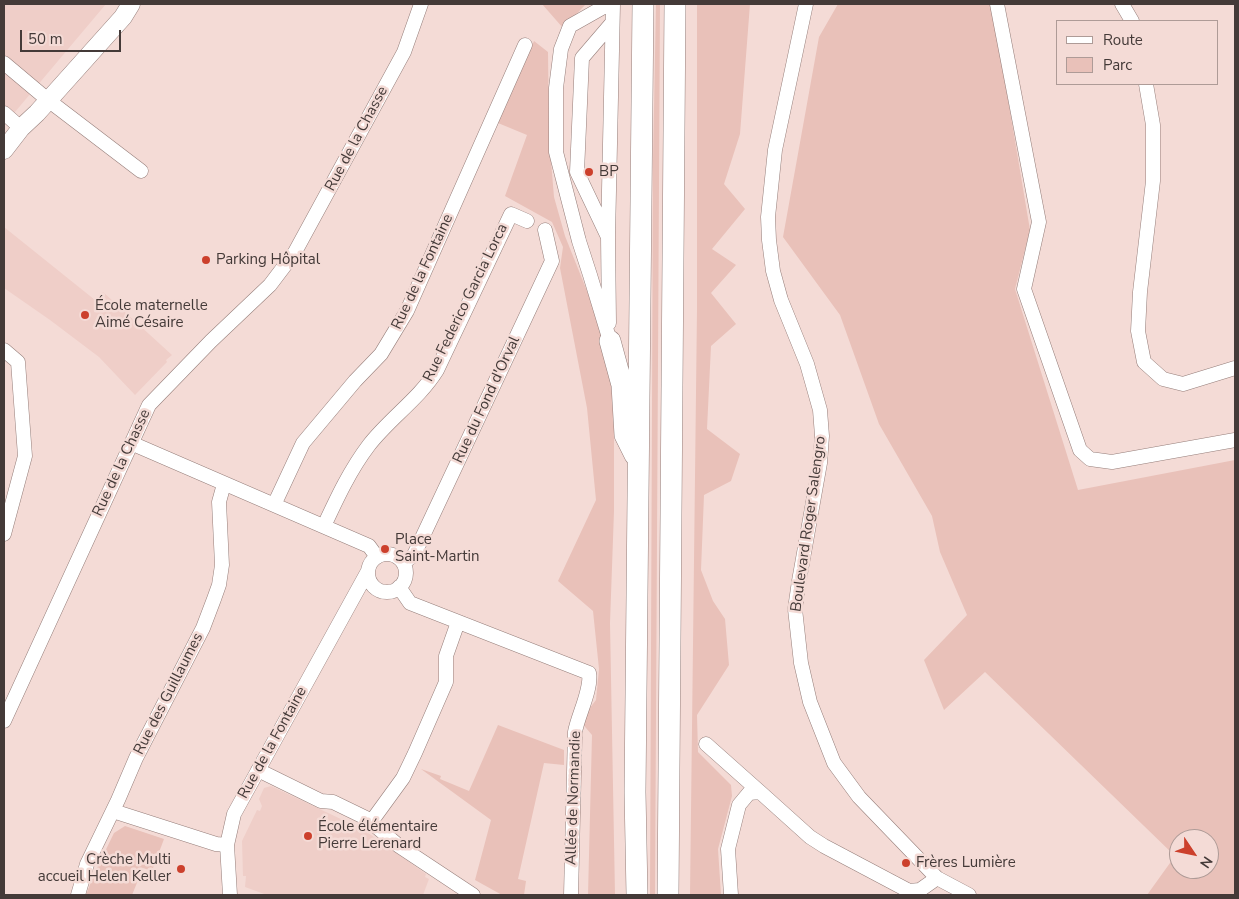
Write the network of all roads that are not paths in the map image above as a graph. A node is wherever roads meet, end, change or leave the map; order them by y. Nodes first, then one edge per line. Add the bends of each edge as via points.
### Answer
1 (131, 4) edge
2 (421, 4) edge
3 (609, 4) edge
4 (613, 4) edge
5 (643, 4) edge
6 (675, 4) edge
7 (806, 4) edge
8 (813, 4) edge
9 (997, 4) edge
10 (1122, 4) edge
11 (1131, 20) edge
12 (612, 23) junction
13 (526, 45) dead end
14 (5, 67) edge
15 (1146, 85) edge
16 (48, 100) junction
17 (4, 113) edge
18 (20, 128) junction
19 (4, 150) edge
20 (774, 157) junction
21 (141, 172) dead end
22 (527, 221) dead end
23 (545, 230) dead end
24 (608, 237) junction
25 (610, 342) junction
26 (4, 350) edge
27 (1235, 368) edge
28 (1235, 440) edge
29 (131, 443) junction
30 (639, 464) junction
31 (224, 484) junction
32 (274, 505) junction
33 (324, 526) junction
34 (4, 534) edge
35 (377, 557) junction
36 (403, 562) junction
37 (370, 578) junction
38 (399, 587) junction
39 (458, 622) junction
40 (4, 721) edge
41 (706, 744) dead end
42 (258, 770) junction
43 (760, 792) junction
44 (113, 811) junction
45 (371, 822) junction
46 (228, 845) junction
47 (937, 878) junction
48 (78, 895) edge
49 (230, 895) edge
50 (473, 895) edge
51 (571, 895) edge
52 (637, 895) edge
53 (668, 895) edge
54 (731, 895) edge
55 (969, 895) edge

1 - 16 main road
2 - 29 street, Rue de la Chasse via 404,52 295,252 270,286 149,404
3 - 25 street via 570,26 561,49 556,88 556,152 578,241
4 - 12 street
5 - 30 highway
6 - 53 highway
7 - 20 street, Boulevard Roger Salengro
8 - 20 street, Boulevard Roger Salengro via 782,154
9 - 28 street via 1039,222 1024,289 1080,450 1090,459 1112,462
10 - 11 street
12 - 24 street
12 - 24 street via 582,58 577,172
13 - 32 street, Rue de la Fontaine via 407,311 381,354 303,443
14 - 16 street
15 - 27 street via 1153,124 1153,171 1138,331 1144,362 1163,379 1183,384
16 - 18 main road
16 - 21 street
17 - 18 street
18 - 19 main road
20 - 47 street, Boulevard Roger Salengro via 768,217 772,271 810,372 820,410 822,436 795,609 801,663 810,702 834,763 859,797
22 - 33 street, Rue Federico Garcia Lorca via 511,214 437,370 418,395 369,445 339,492
23 - 36 street, Rue du Fond d'Orval via 552,261 414,555
24 - 25 street
25 - 30 highway via 622,385 625,435
26 - 34 street via 18,362 25,456
29 - 31 street
29 - 40 street, Rue de la Chasse
30 - 52 highway
31 - 32 street
31 - 44 street, Rue des Guillaumes via 219,502 220,585 203,628 136,758
32 - 33 street
33 - 35 street via 369,546
35 - 36 street via 392,554
35 - 37 street via 371,563
36 - 38 street via 405,576
37 - 38 street via 376,588 384,591
37 - 42 street, Rue de la Fontaine via 351,599
38 - 39 street via 410,603
39 - 45 street via 446,656 446,682 403,778
39 - 51 street, Allée de Normandie via 589,673 590,680 575,732
41 - 43 street
42 - 45 street via 321,801 334,802
42 - 46 street, Rue de la Fontaine via 234,814
43 - 47 street via 810,837 909,891 920,890
43 - 54 street via 749,793 739,805 728,849
44 - 46 street
44 - 48 street, Rue des Guillaumes via 87,864
45 - 50 street via 399,846
46 - 49 street, Rue de la Fontaine
47 - 55 street, Boulevard Roger Salengro

